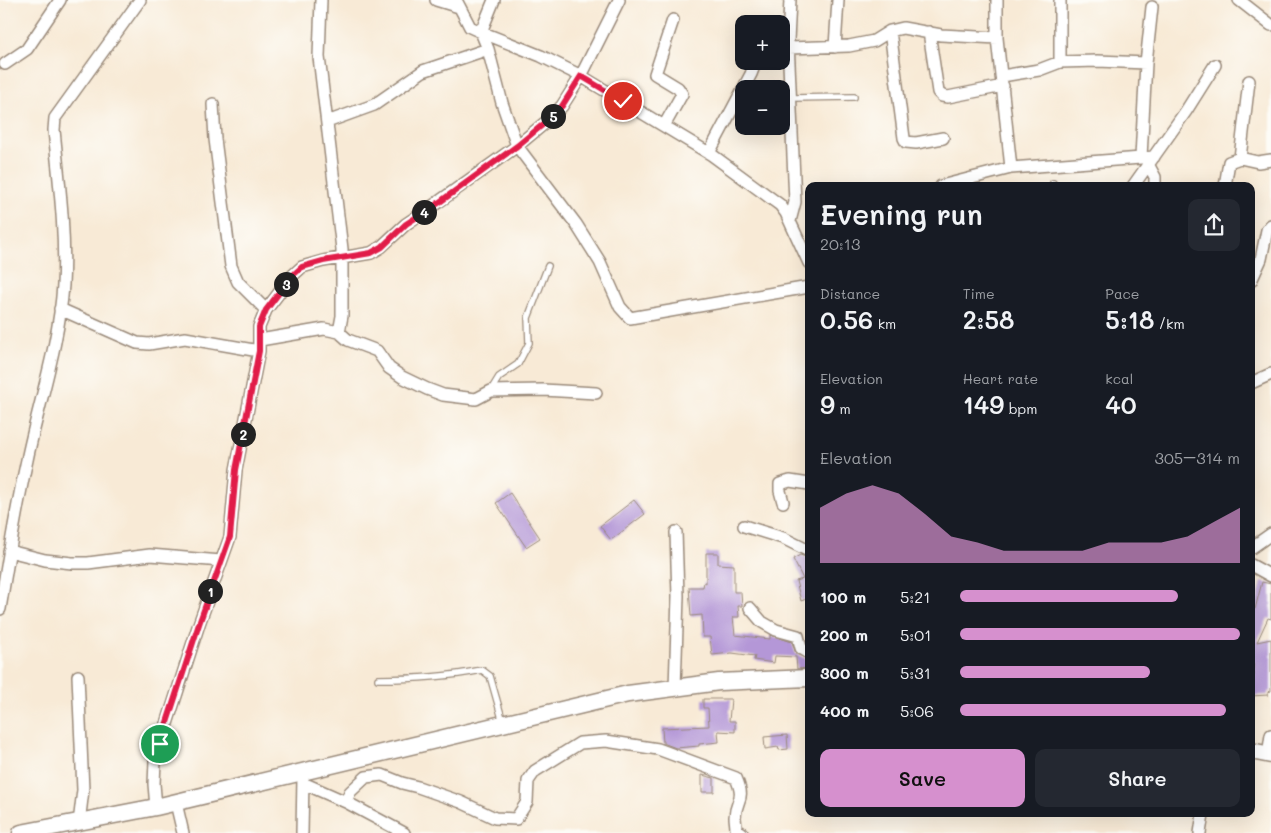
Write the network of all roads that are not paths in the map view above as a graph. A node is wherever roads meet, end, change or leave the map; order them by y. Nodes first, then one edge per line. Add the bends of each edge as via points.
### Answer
1 (60, 0) edge
2 (140, 0) edge
3 (321, 0) edge
4 (436, 0) edge
5 (494, 0) edge
6 (619, 0) edge
7 (790, 0) edge
8 (838, 0) edge
9 (997, 0) edge
10 (1060, 0) edge
11 (1239, 0) edge
12 (457, 4) edge
13 (1152, 7) dead end
14 (790, 15) edge
15 (673, 20) dead end
16 (1271, 25) edge
17 (890, 31) junction
18 (481, 32) junction
19 (929, 32) junction
20 (997, 38) junction
21 (835, 47) junction
22 (790, 48) edge
23 (488, 49) junction
24 (1060, 62) junction
25 (1146, 63) junction
26 (5, 64) dead end
27 (1215, 65) dead end
28 (753, 70) edge
29 (790, 70) edge
30 (581, 76) junction
31 (1002, 81) junction
32 (1249, 81) dead end
33 (854, 97) dead end
34 (791, 98) junction
35 (213, 104) dead end
36 (327, 122) junction
37 (664, 126) junction
38 (942, 138) dead end
39 (517, 146) junction
40 (709, 153) junction
41 (1240, 158) junction
42 (1148, 159) junction
43 (1271, 160) edge
44 (1011, 168) junction
45 (956, 182) edge
46 (1135, 182) edge
47 (1154, 182) edge
48 (1226, 182) edge
49 (790, 221) junction
50 (1271, 225) edge
51 (805, 254) edge
52 (343, 258) junction
53 (1261, 259) edge
54 (548, 266) dead end
55 (1255, 272) edge
56 (805, 288) edge
57 (60, 310) junction
58 (266, 310) junction
59 (339, 332) junction
60 (260, 345) junction
61 (1271, 374) edge
62 (1255, 381) edge
63 (491, 391) junction
64 (596, 393) dead end
65 (805, 483) edge
66 (783, 502) dead end
67 (744, 526) dead end
68 (676, 532) dead end
69 (1271, 534) edge
70 (1255, 545) edge
71 (805, 549) edge
72 (9, 551) junction
73 (221, 561) junction
74 (1255, 567) edge
75 (1271, 576) edge
76 (750, 608) dead end
77 (0, 609) edge
78 (805, 650) edge
79 (78, 676) dead end
80 (805, 678) edge
81 (378, 679) dead end
82 (675, 688) junction
83 (504, 723) junction
84 (1271, 735) edge
85 (1255, 752) edge
86 (1270, 755) edge
87 (303, 777) junction
88 (176, 802) junction
89 (346, 802) junction
90 (156, 807) junction
91 (1203, 817) edge
92 (79, 823) junction
93 (53, 830) edge
94 (21, 833) edge
95 (183, 833) edge
96 (302, 833) edge
97 (404, 833) edge
98 (742, 833) edge
99 (1200, 833) edge

1 - 26 street via 28,49
2 - 57 street via 55,118 64,238
3 - 36 street via 319,57
4 - 12 street
5 - 18 street
6 - 30 street
7 - 14 street
8 - 21 street
9 - 20 street
10 - 24 street
11 - 16 street
12 - 18 street via 470,27
13 - 25 street
15 - 37 street via 655,74 682,94
17 - 19 street via 903,28
17 - 21 street via 874,41
17 - 38 street via 904,138 906,142 916,143
18 - 23 street
18 - 30 street
19 - 20 street
19 - 31 street via 938,92 942,96
20 - 31 street
21 - 22 street
23 - 36 street via 423,71 374,105
23 - 39 street
24 - 25 street
24 - 31 street
25 - 42 street
27 - 42 street via 1186,111
28 - 40 street
29 - 34 street
30 - 37 street
30 - 39 street via 555,114
31 - 44 street
32 - 41 street
33 - 34 lane
34 - 49 street via 795,202
35 - 58 street via 231,266 238,282
36 - 52 street
37 - 40 street
39 - 52 street via 406,224 382,247 371,253
39 - 56 street via 581,232 600,262 620,307 630,318
40 - 49 street via 780,205
41 - 43 street via 1258,162
41 - 48 street via 1229,162
42 - 44 street
42 - 46 street
42 - 47 street
44 - 45 street
49 - 51 street
50 - 53 street
52 - 58 street via 302,267
52 - 59 street
53 - 55 street
54 - 63 lane via 528,318 529,343 518,364 499,377
57 - 60 street via 137,343 185,338
57 - 72 street
58 - 60 street via 259,327
59 - 60 street via 324,329
59 - 63 street via 348,340 377,351 389,368 427,390 476,399
60 - 73 street via 236,470 230,537
61 - 62 street
63 - 64 street
65 - 66 street via 790,481 780,484
67 - 71 street via 783,538
68 - 82 street
69 - 70 street
72 - 73 street via 72,563 150,555
72 - 77 street
73 - 90 street via 155,761
74 - 75 street
76 - 78 street via 762,622 798,636 801,648
79 - 92 street via 83,790
80 - 82 main road via 719,682
81 - 83 lane via 453,676 482,670 490,676
82 - 83 main road via 628,694
83 - 87 main road
84 - 86 street
85 - 86 main road
87 - 88 main road
87 - 89 street
87 - 96 street
88 - 90 main road
88 - 95 street
89 - 97 street
89 - 98 street via 350,792 366,777 382,775 461,802 496,818 516,819 527,802 528,781 535,771 580,743 606,741 658,749 736,778 741,790 735,816 736,829
90 - 92 main road
91 - 99 street
92 - 93 main road
93 - 94 main road

